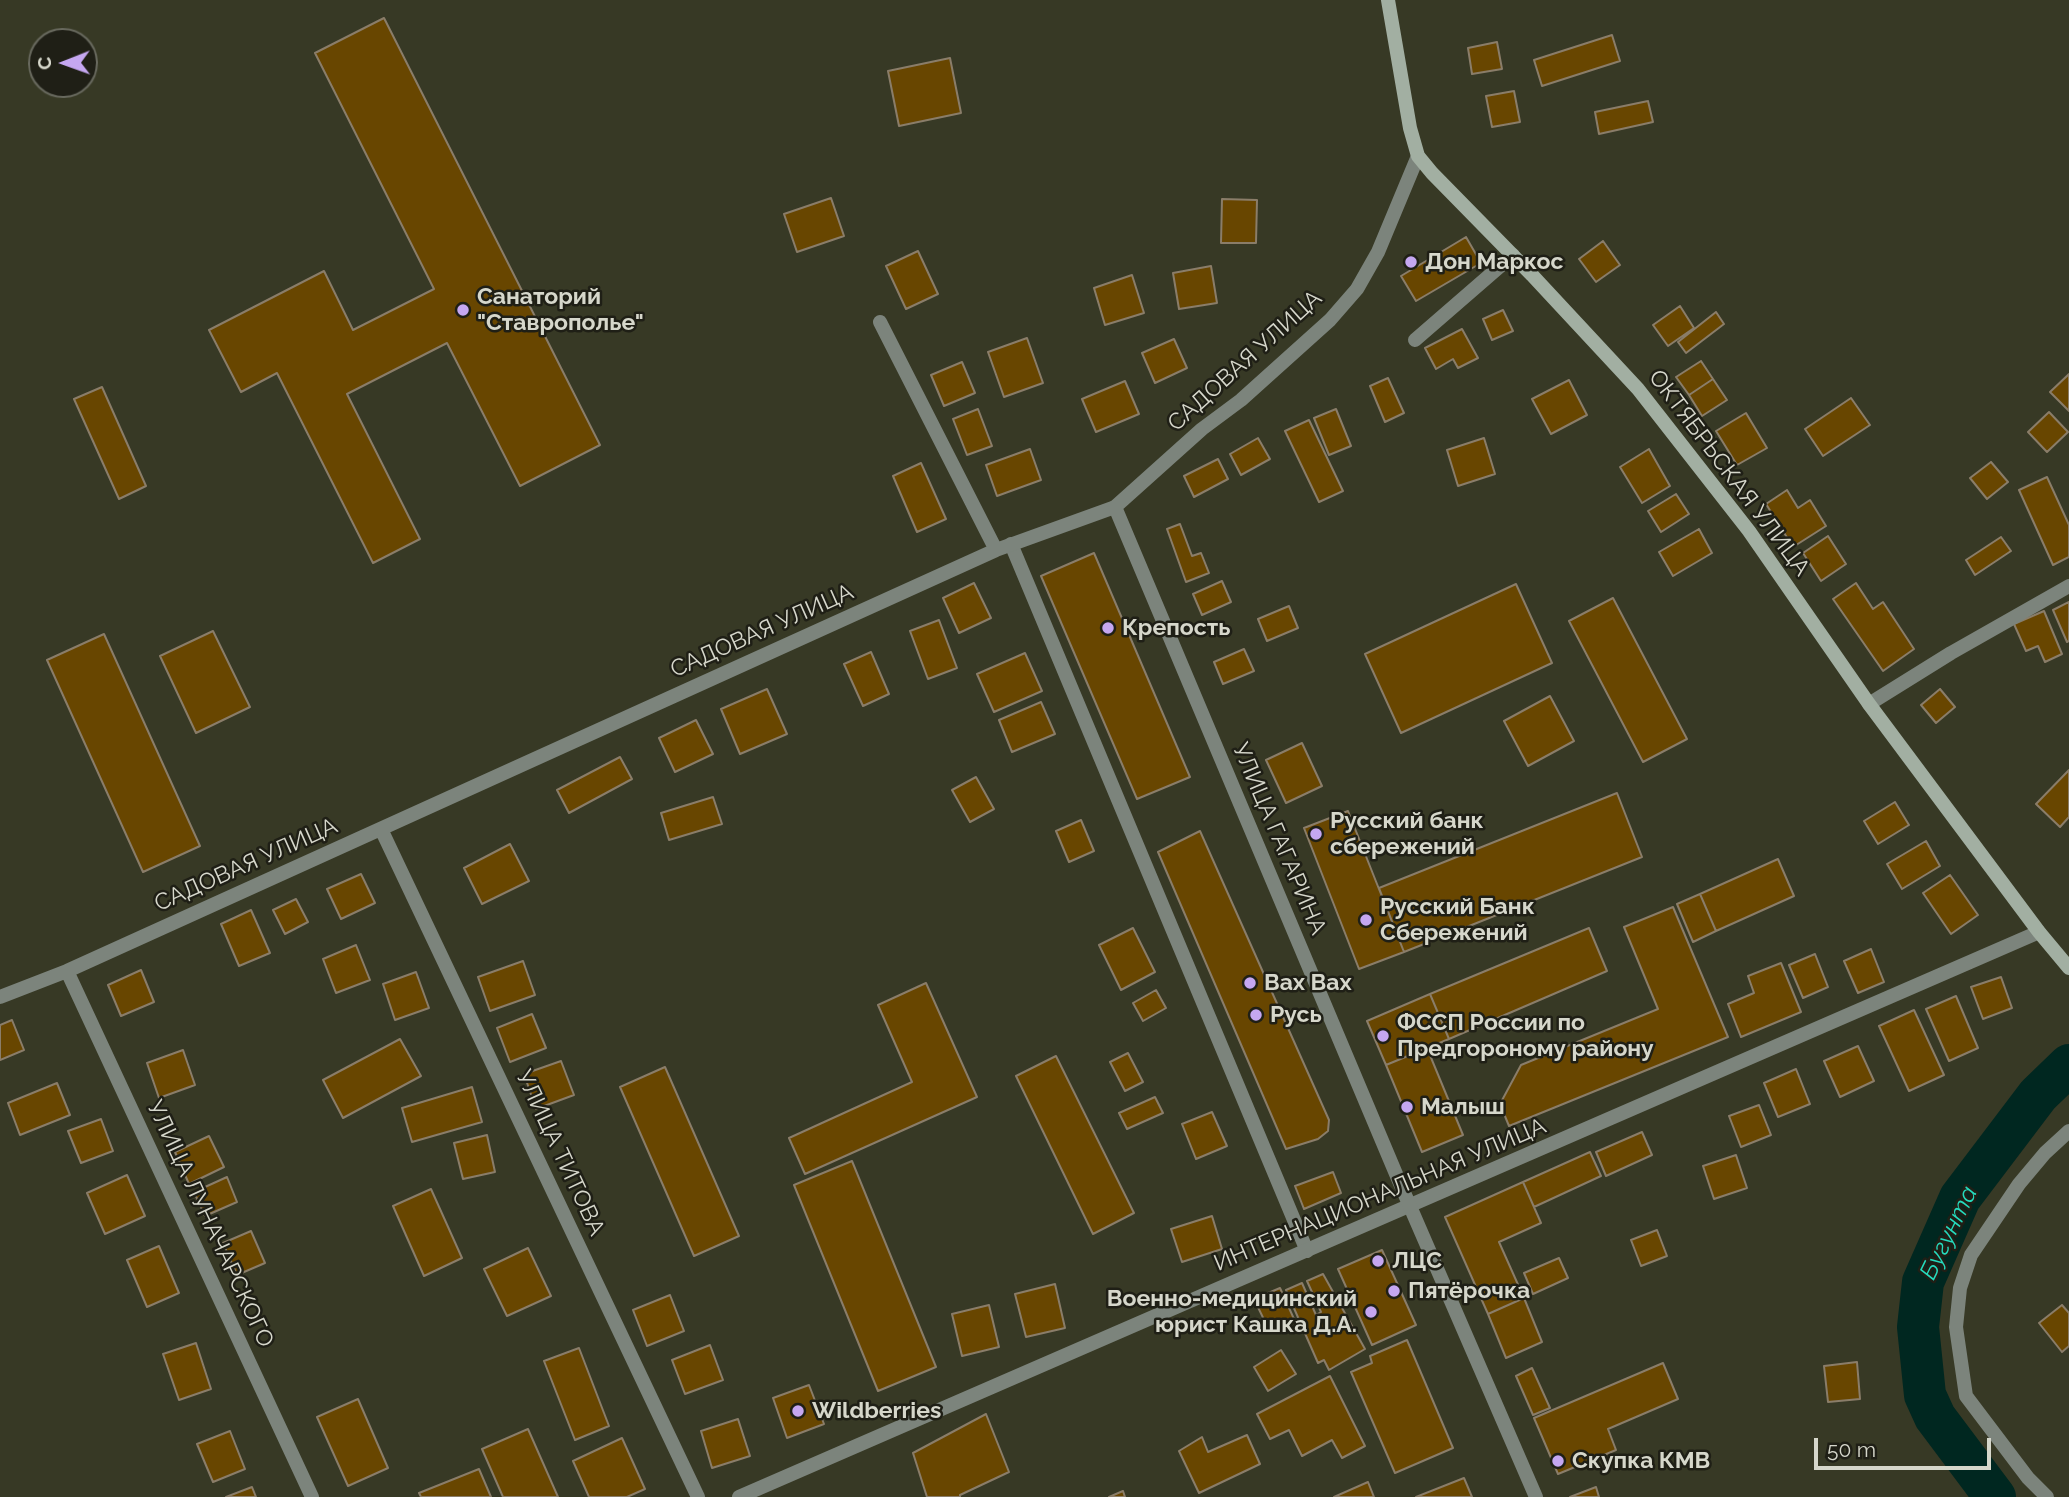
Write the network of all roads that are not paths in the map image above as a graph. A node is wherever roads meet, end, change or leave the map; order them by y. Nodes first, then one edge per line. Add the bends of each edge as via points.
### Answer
1 (1388, 0) edge
2 (1418, 156) junction
3 (1513, 255) junction
4 (880, 322) dead end
5 (1415, 340) dead end
6 (1115, 507) junction
7 (1011, 544) junction
8 (996, 550) junction
9 (2069, 586) edge
10 (1869, 704) junction
11 (381, 829) junction
12 (2039, 932) junction
13 (2069, 968) edge
14 (67, 971) junction
15 (0, 997) edge
16 (2069, 1131) edge
17 (1410, 1207) junction
18 (1307, 1251) junction
19 (312, 1497) edge
20 (698, 1497) edge
21 (739, 1497) edge
22 (1536, 1497) edge
23 (2048, 1497) edge

1 - 2 main road, ОКТЯБРЬСКАЯ УЛИЦА
2 - 3 main road, ОКТЯБРЬСКАЯ УЛИЦА
2 - 6 street, САДОВАЯ УЛИЦА via 1378,252 1357,289 1330,320
3 - 5 street
3 - 10 main road, ОКТЯБРЬСКАЯ УЛИЦА via 1638,389 1749,531
4 - 8 street
6 - 7 street, САДОВАЯ УЛИЦА
6 - 17 street, УЛИЦА ГАГАРИНА
7 - 8 street, САДОВАЯ УЛИЦА
7 - 18 street
8 - 11 street, САДОВАЯ УЛИЦА
9 - 10 street
10 - 12 main road, ОКТЯБРЬСКАЯ УЛИЦА
11 - 14 street, САДОВАЯ УЛИЦА
11 - 20 street, УЛИЦА ТИТОВА
12 - 13 main road, ОКТЯБРЬСКАЯ УЛИЦА
12 - 17 street, ИНТЕРНАЦИОНАЛЬНАЯ УЛИЦА
14 - 15 street, САДОВАЯ УЛИЦА
14 - 19 street, УЛИЦА ЛУНАЧАРСКОГО
16 - 23 street via 2019,1184 1972,1255 1960,1288 1956,1327 1966,1396 2028,1478
17 - 18 street, ИНТЕРНАЦИОНАЛЬНАЯ УЛИЦА
17 - 22 street, УЛИЦА ГАГАРИНА
18 - 21 street, ИНТЕРНАЦИОНАЛЬНАЯ УЛИЦА

